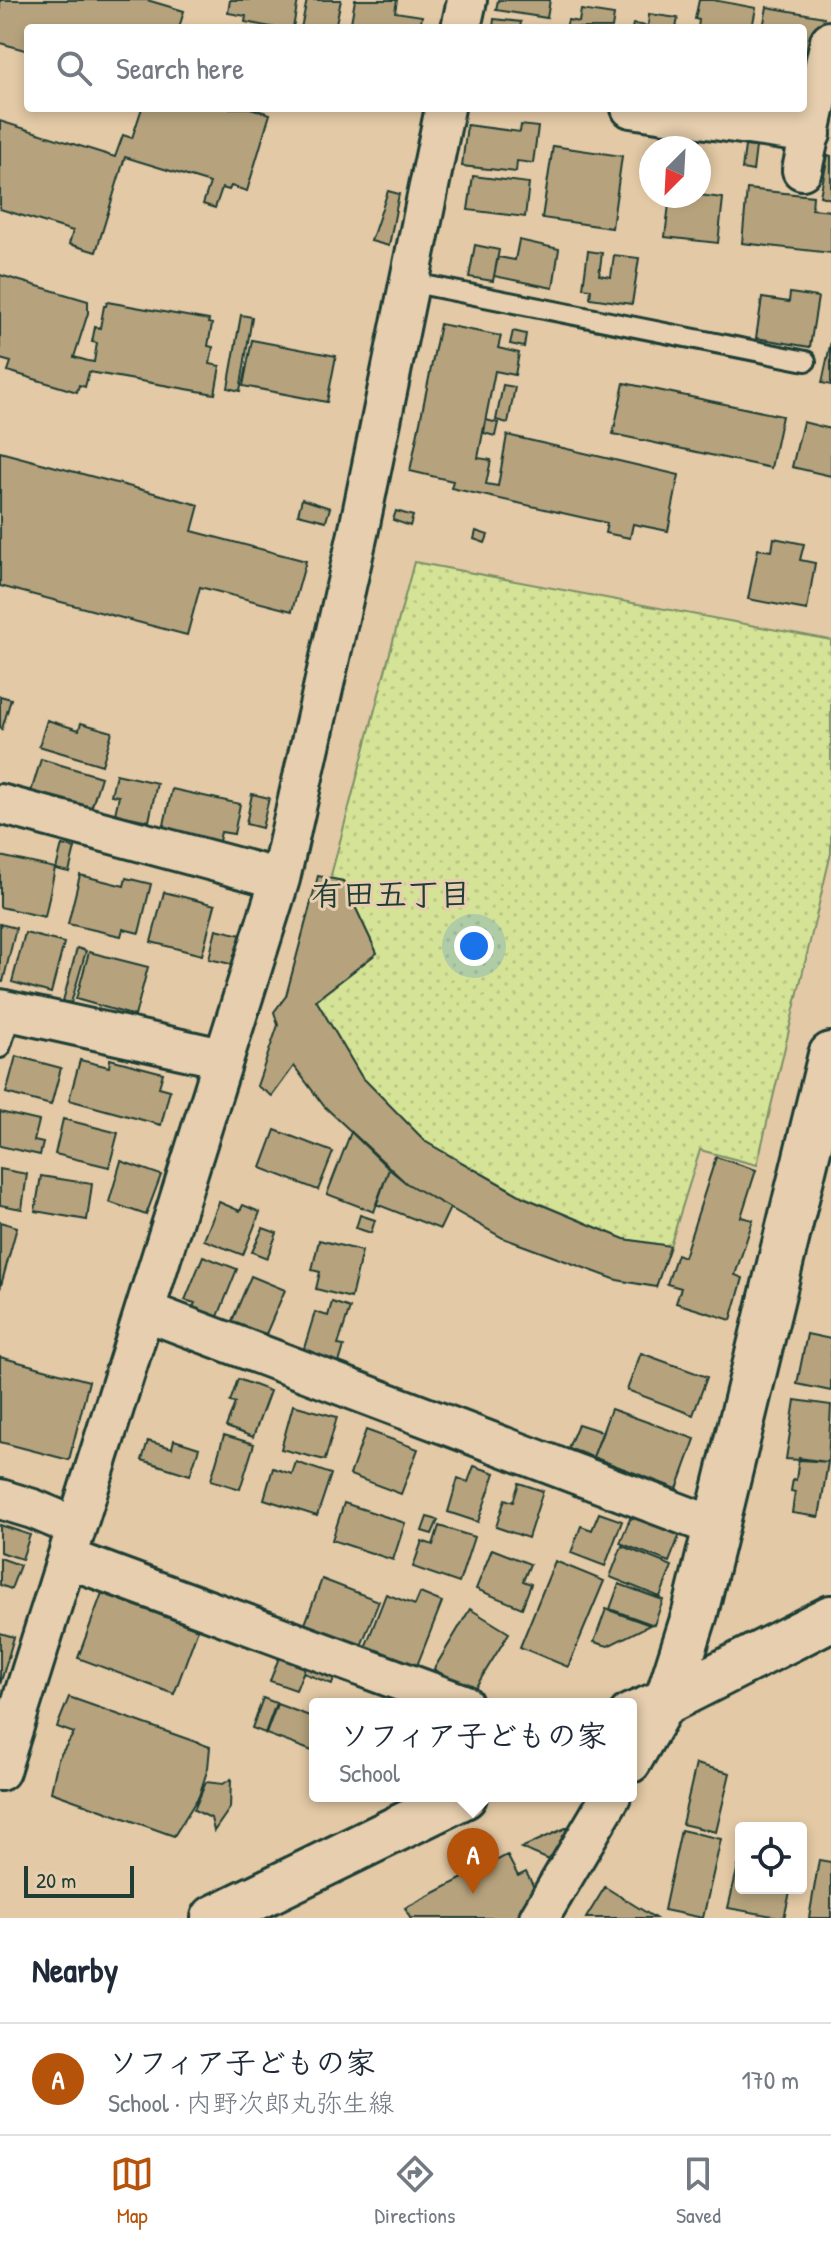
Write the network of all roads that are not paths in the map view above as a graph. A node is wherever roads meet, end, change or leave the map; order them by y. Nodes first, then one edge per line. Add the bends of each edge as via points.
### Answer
1 (467, 0) edge
2 (462, 24) edge
3 (830, 41) edge
4 (444, 112) edge
5 (659, 112) edge
6 (811, 134) junction
7 (802, 170) dead end
8 (409, 282) junction
9 (806, 361) dead end
10 (0, 804) edge
11 (280, 879) junction
12 (6, 1010) edge
13 (0, 1048) edge
14 (831, 1055) edge
15 (222, 1058) junction
16 (145, 1311) junction
17 (0, 1499) edge
18 (716, 1527) junction
19 (71, 1542) junction
20 (831, 1618) edge
21 (448, 1698) edge
22 (649, 1709) edge
23 (637, 1745) edge
24 (3, 1749) edge
25 (452, 1802) edge
26 (607, 1802) edge
27 (214, 1918) edge
28 (539, 1918) edge

1 - 2 street
3 - 6 street
4 - 8 street
5 - 6 street
6 - 7 street
8 - 9 lane
8 - 11 street
10 - 11 street
11 - 15 street
12 - 13 lane
12 - 15 street
14 - 18 street
15 - 16 street
16 - 18 street
16 - 19 street
17 - 19 street via 33,1509
18 - 22 street via 695,1613
19 - 21 street
19 - 24 street
20 - 22 street
22 - 23 street
25 - 27 street
26 - 28 street

